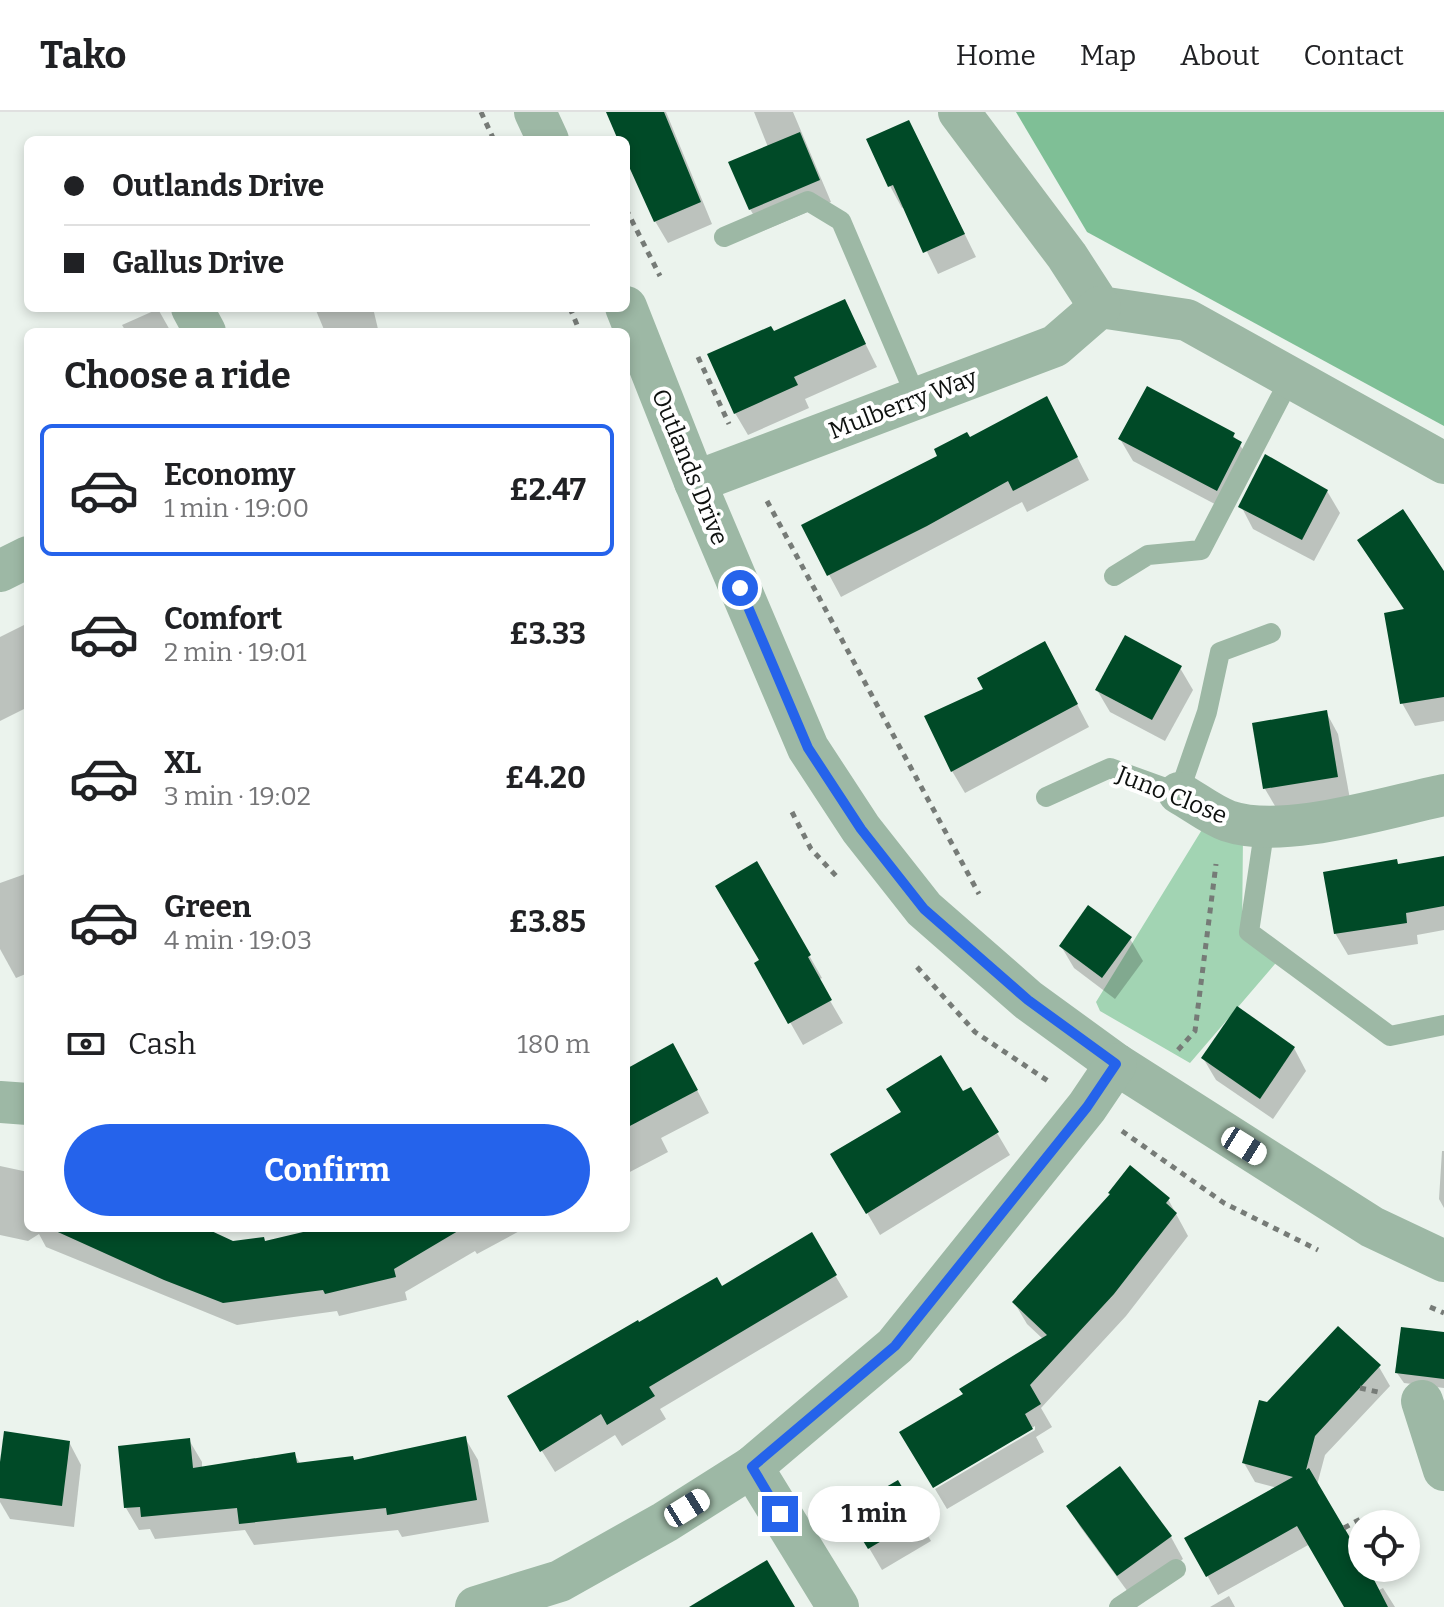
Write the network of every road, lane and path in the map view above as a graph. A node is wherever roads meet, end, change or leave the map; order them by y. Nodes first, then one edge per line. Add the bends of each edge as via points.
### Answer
1 (481, 112) edge
2 (535, 112) edge
3 (959, 112) edge
4 (492, 136) edge
5 (546, 136) edge
6 (630, 217) edge
7 (724, 237) dead end
8 (665, 286) dead end
9 (1100, 307) junction
10 (628, 312) edge
11 (696, 352) dead end
12 (1291, 377) junction
13 (917, 399) junction
14 (746, 462) junction
15 (1444, 463) edge
16 (695, 482) junction
17 (24, 559) edge
18 (0, 571) edge
19 (1114, 576) dead end
20 (1271, 633) dead end
21 (1179, 793) junction
22 (1444, 795) edge
23 (1046, 797) dead end
24 (1247, 823) junction
25 (986, 906) dead end
26 (1444, 1025) edge
27 (1171, 1059) dead end
28 (1116, 1064) junction
29 (0, 1102) edge
30 (24, 1104) edge
31 (1444, 1261) edge
32 (1422, 1401) dead end
33 (752, 1467) junction
34 (1444, 1470) edge
35 (1348, 1526) edge
36 (1344, 1528) dead end
37 (1176, 1569) dead end
38 (476, 1607) edge
39 (838, 1607) edge
40 (1119, 1607) edge

1 - 4 path
2 - 5 street
3 - 9 street
6 - 8 path
7 - 13 lane via 808,201 841,221
9 - 12 street via 1187,320
9 - 13 street, Mulberry Way via 1055,346
10 - 16 street, Outlands Drive
11 - 14 path
12 - 15 street
12 - 19 lane via 1201,550 1148,555
13 - 14 street, Mulberry Way
14 - 16 street, Mulberry Way
14 - 25 path
16 - 28 street, Outlands Drive via 808,748 861,829 924,909 1028,1000
17 - 18 street
20 - 21 lane via 1220,652 1207,712
21 - 23 lane, Juno Close via 1110,768
21 - 24 street, Juno Close
22 - 24 street via 1305,824
24 - 26 lane via 1249,932 1390,1036
24 - 27 path via 1216,863 1195,1031
28 - 31 street, Outlands Drive via 1372,1227
28 - 33 street via 895,1346
29 - 30 street
32 - 34 street
33 - 38 street via 560,1581
33 - 39 street
35 - 36 path
37 - 40 lane

